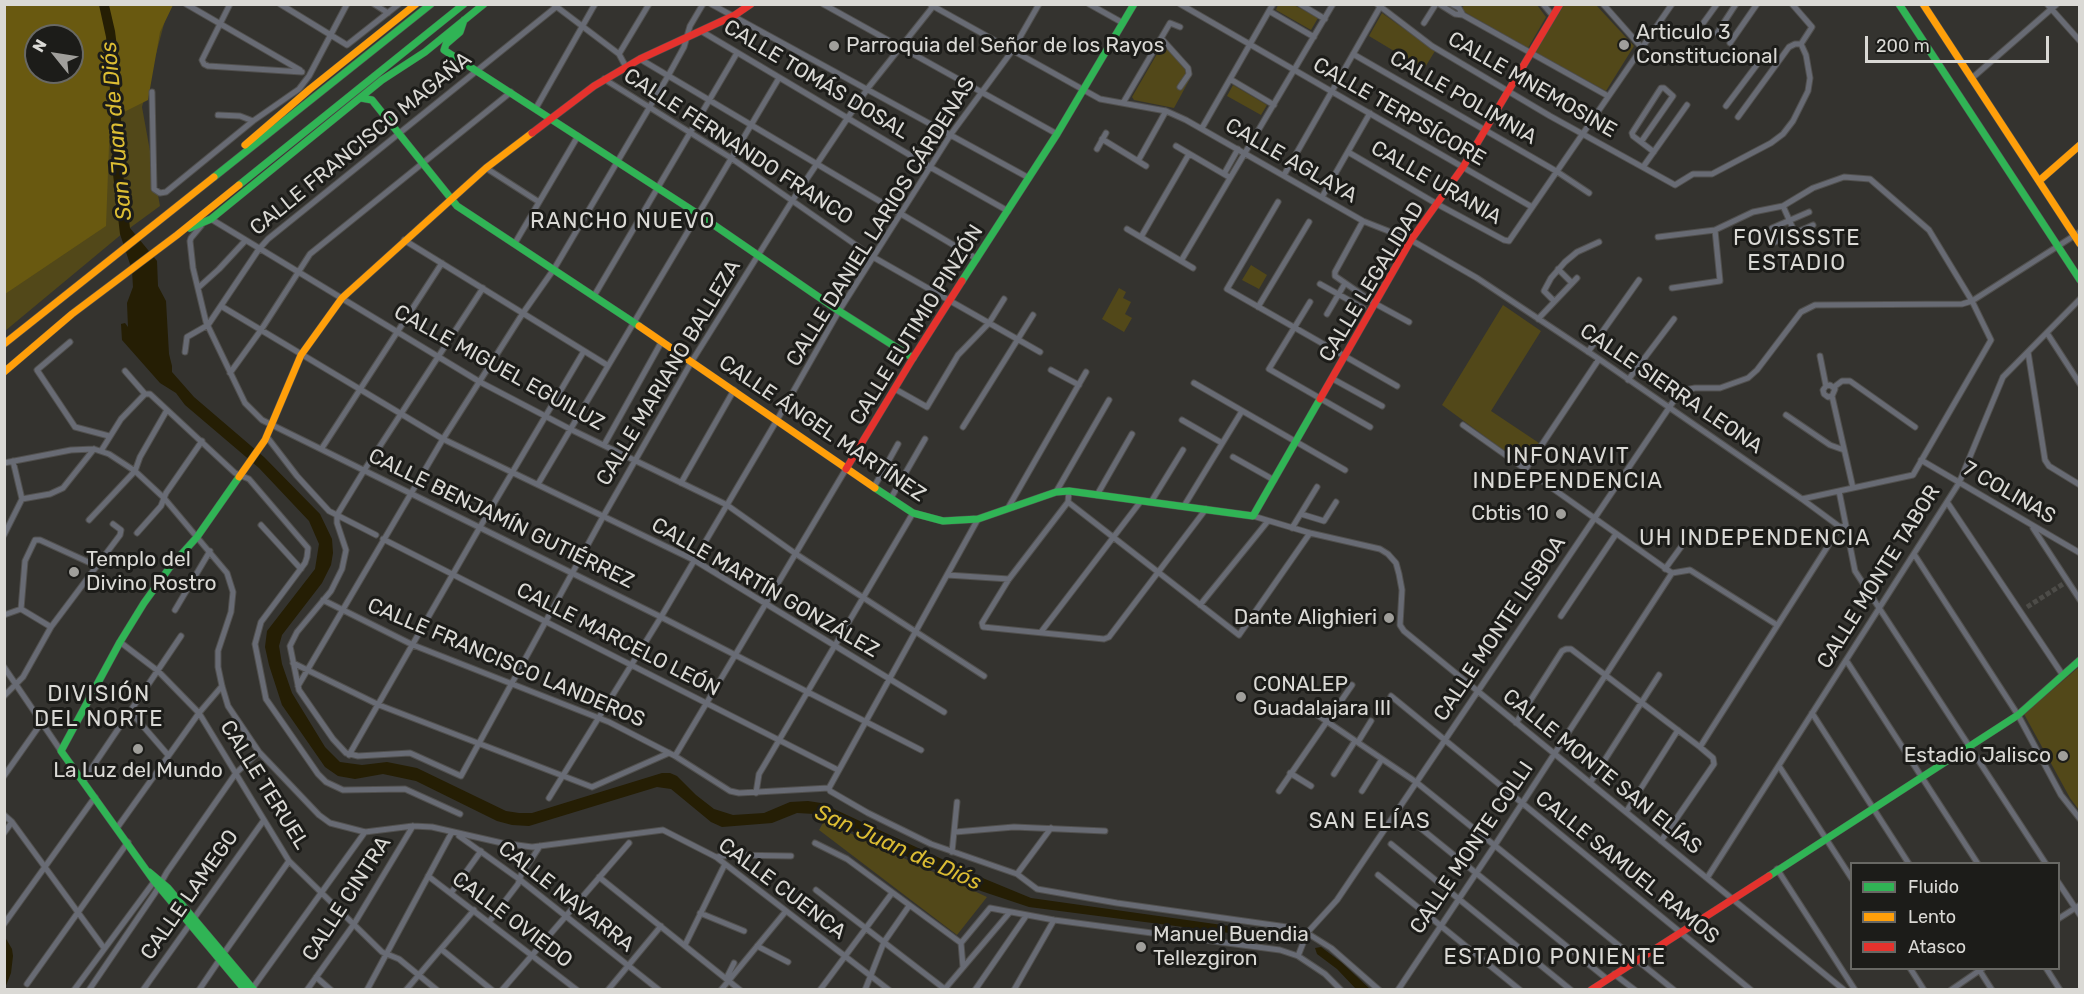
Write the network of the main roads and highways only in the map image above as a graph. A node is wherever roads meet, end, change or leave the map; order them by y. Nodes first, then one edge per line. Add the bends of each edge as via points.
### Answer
1 (416, 4) edge
2 (431, 4) edge
3 (464, 4) edge
4 (484, 4) edge
5 (752, 4) edge
6 (1134, 4) edge
7 (1560, 4) edge
8 (1899, 4) edge
9 (1923, 4) edge
10 (464, 20) junction
11 (361, 98) junction
12 (550, 117) junction
13 (2079, 145) edge
14 (283, 159) junction
15 (267, 163) junction
16 (260, 168) junction
17 (211, 178) junction
18 (2039, 181) junction
19 (253, 184) junction
20 (451, 199) junction
21 (177, 234) junction
22 (2076, 234) edge
23 (2079, 244) edge
24 (2079, 280) edge
25 (4, 344) edge
26 (913, 358) junction
27 (8, 370) edge
28 (846, 469) junction
29 (1253, 516) joint
30 (2079, 660) edge
31 (251, 989) edge
32 (1591, 990) edge

1 - 17 main road via 260,130
2 - 17 main road
3 - 15 main road
4 - 10 main road
5 - 12 main road via 640,59
6 - 26 main road, CALLE EUTIMIO PINZÓN via 1057,134
7 - 29 main road, CALLE LEGALIDAD via 1463,167 1411,240
8 - 24 main road
9 - 18 main road
10 - 11 main road
10 - 12 main road via 460,32 444,50
11 - 14 main road
11 - 20 main road, CALLE ÁNGEL MARTÍNEZ via 372,100
12 - 20 main road
12 - 26 main road
13 - 18 main road
14 - 15 main road
14 - 19 main road
15 - 16 main road
16 - 19 main road
16 - 21 main road
17 - 25 main road
18 - 22 main road
19 - 21 main road via 208,221
20 - 28 main road, CALLE ÁNGEL MARTÍNEZ
20 - 31 main road via 342,298 301,354 266,439 197,537 150,594 61,751 149,872
21 - 27 main road via 72,314
22 - 23 main road
26 - 28 main road, CALLE EUTIMIO PINZÓN
28 - 29 main road, CALLE ÁNGEL MARTÍNEZ via 927,519 978,519 1069,491
30 - 32 main road via 2018,715

